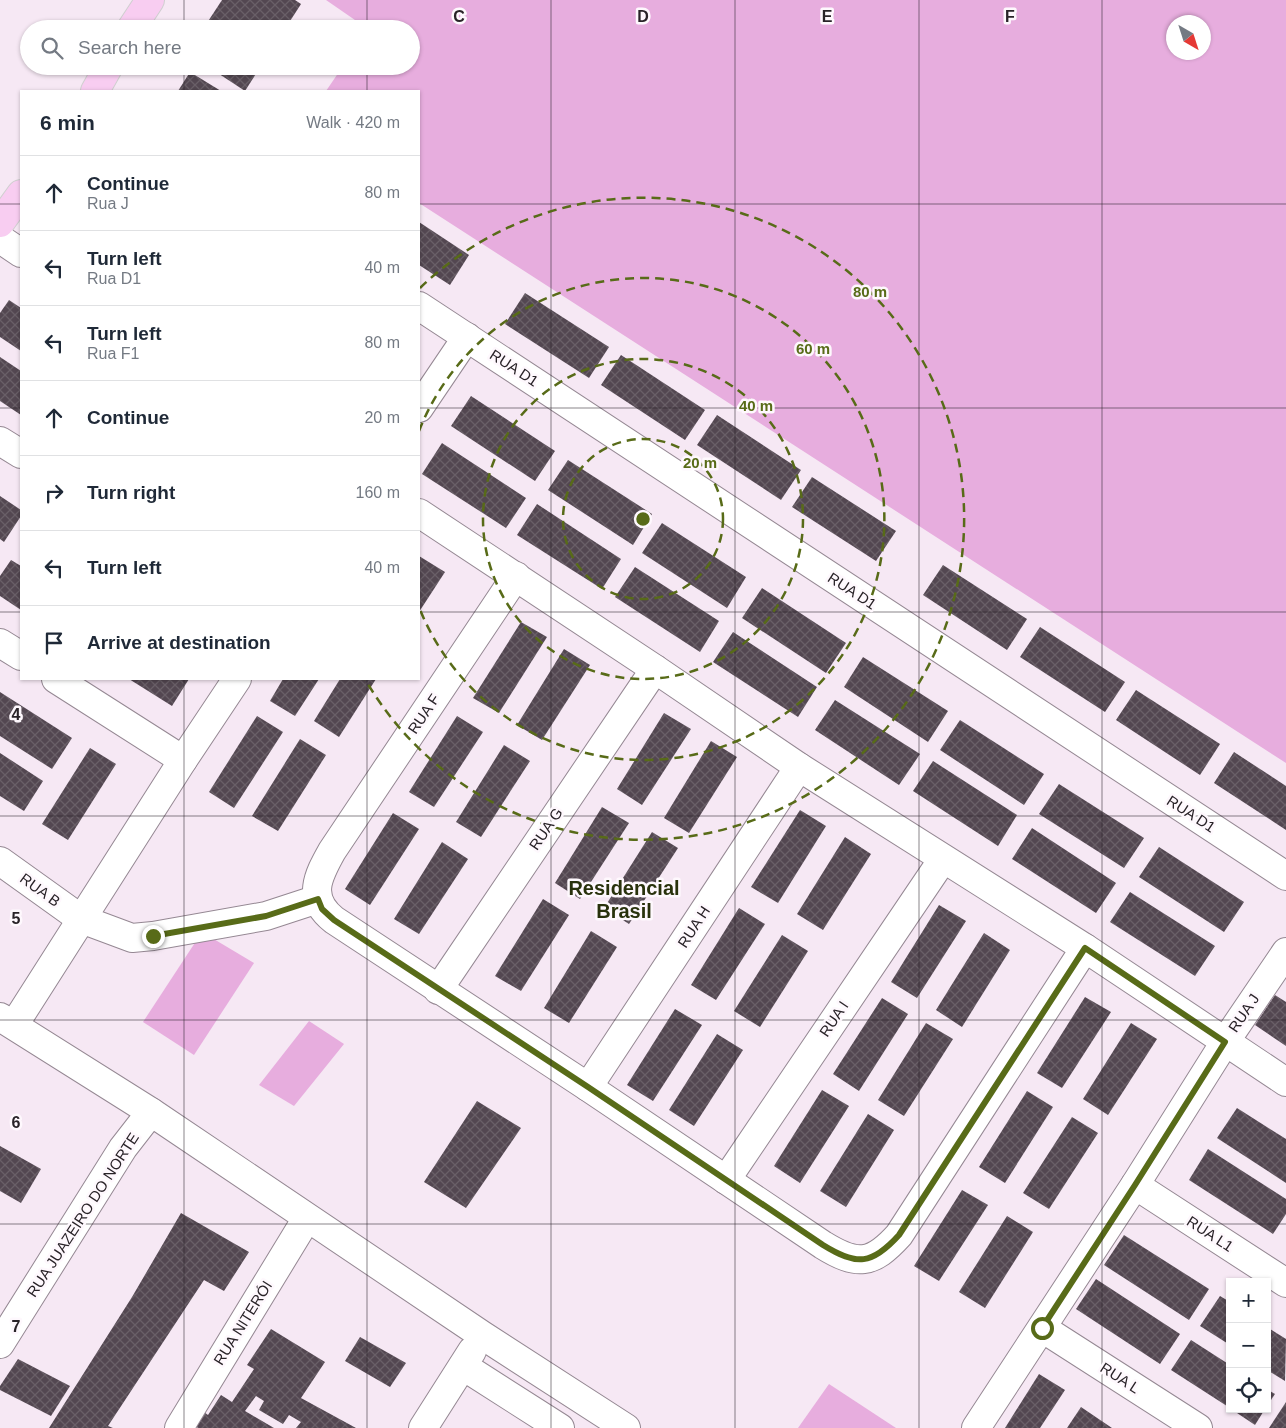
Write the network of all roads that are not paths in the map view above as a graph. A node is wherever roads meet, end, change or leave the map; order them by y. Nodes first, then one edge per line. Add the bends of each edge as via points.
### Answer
1 (150, 0) edge
2 (137, 20) edge
3 (104, 75) edge
4 (96, 90) edge
5 (20, 195) edge
6 (0, 223) edge
7 (0, 239) edge
8 (20, 252) edge
9 (420, 307) edge
10 (467, 337) junction
11 (420, 407) edge
12 (0, 441) edge
13 (20, 453) edge
14 (420, 514) edge
15 (516, 576) junction
16 (0, 643) edge
17 (20, 655) edge
18 (655, 669) junction
19 (58, 680) edge
20 (236, 680) edge
21 (183, 760) junction
22 (799, 768) junction
23 (943, 858) junction
24 (0, 861) edge
25 (1286, 876) edge
26 (318, 899) junction
27 (81, 919) junction
28 (1085, 948) junction
29 (1286, 952) edge
30 (438, 990) junction
31 (7, 1021) edge
32 (1225, 1042) junction
33 (1286, 1082) edge
34 (588, 1087) junction
35 (151, 1112) junction
36 (726, 1180) junction
37 (1135, 1185) junction
38 (307, 1218) junction
39 (1286, 1282) edge
40 (1042, 1328) junction
41 (482, 1334) junction
42 (0, 1344) edge
43 (463, 1366) junction
44 (179, 1428) edge
45 (423, 1428) edge
46 (560, 1428) edge
47 (626, 1428) edge
48 (976, 1428) edge
49 (1198, 1428) edge

1 - 2 main road
3 - 4 main road
5 - 6 main road
7 - 8 street
9 - 10 street, RUA D1
10 - 11 street
10 - 25 street, RUA D1
12 - 13 street
14 - 15 street
15 - 18 street
15 - 26 street, RUA F via 332,851 317,882
16 - 17 street
18 - 22 street
18 - 30 street, RUA G
19 - 21 street
20 - 21 street
21 - 27 street
22 - 23 street
22 - 34 street, RUA H
23 - 28 street
23 - 36 street, RUA I
24 - 27 street, RUA B
26 - 27 street, RUA B via 266,916 132,938
26 - 30 street via 322,909 334,920
27 - 31 street
28 - 32 street
28 - 36 street via 899,1235 880,1254 857,1260 837,1254
29 - 32 street, RUA J
30 - 34 street
31 - 35 street
32 - 33 street
32 - 37 street, RUA J
34 - 36 street
35 - 38 street
35 - 42 street, RUA JUAZEIRO DO NORTE via 123,1148
37 - 39 street, RUA L1
37 - 40 street, RUA J
38 - 41 street
38 - 44 street, RUA NITERÓI
40 - 48 street, RUA J
40 - 49 street, RUA L
41 - 43 street
41 - 47 street
43 - 45 street
43 - 46 street

